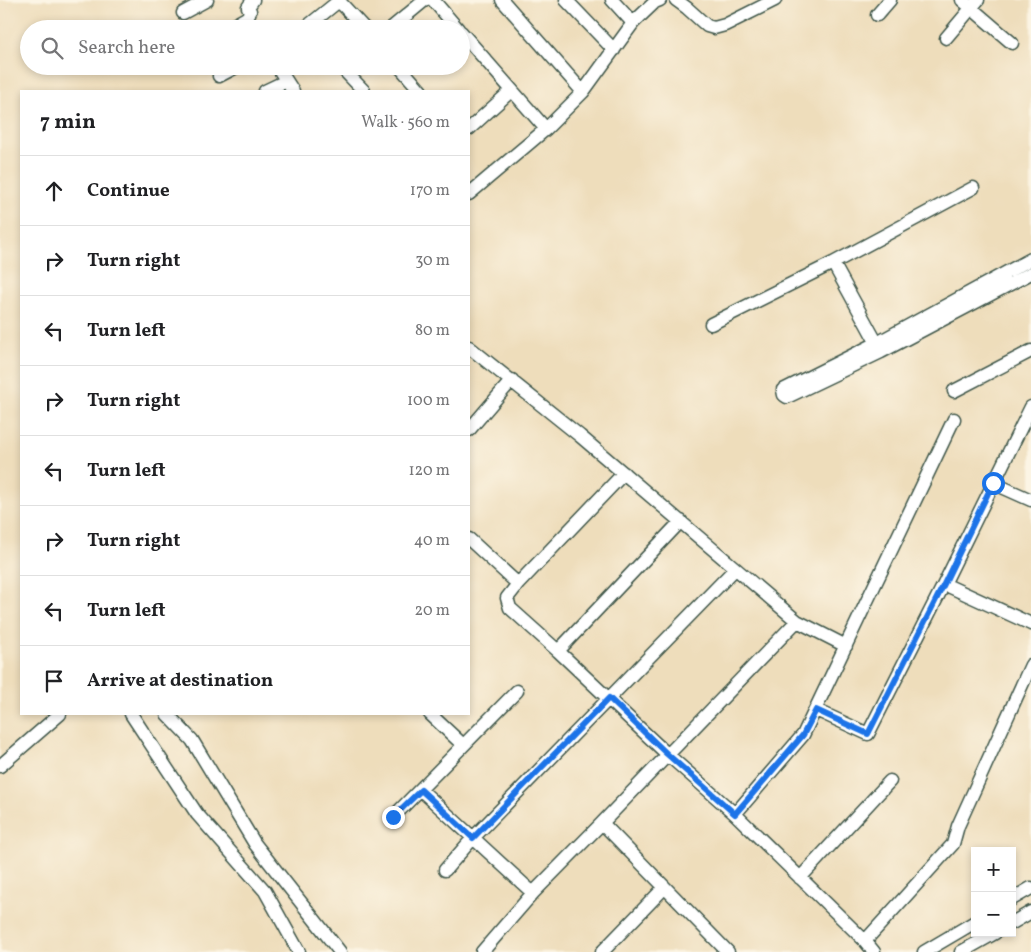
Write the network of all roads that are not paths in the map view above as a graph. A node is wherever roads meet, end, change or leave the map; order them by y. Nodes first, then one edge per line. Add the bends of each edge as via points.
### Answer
1 (207, 0) edge
2 (340, 0) edge
3 (425, 0) edge
4 (433, 0) edge
5 (502, 0) edge
6 (566, 0) edge
7 (612, 0) edge
8 (660, 0) edge
9 (676, 0) edge
10 (775, 0) edge
11 (890, 0) edge
12 (249, 2) edge
13 (971, 3) edge
14 (183, 13) dead end
15 (877, 15) dead end
16 (243, 20) edge
17 (315, 20) edge
18 (357, 20) edge
19 (401, 20) edge
20 (450, 20) edge
21 (633, 23) junction
22 (946, 38) dead end
23 (470, 42) edge
24 (1012, 43) dead end
25 (614, 50) junction
26 (283, 75) edge
27 (349, 75) edge
28 (407, 75) edge
29 (290, 86) edge
30 (270, 90) edge
31 (363, 90) edge
32 (420, 90) edge
33 (512, 90) junction
34 (583, 92) junction
35 (470, 128) edge
36 (546, 129) junction
37 (972, 188) dead end
38 (470, 193) edge
39 (1031, 259) edge
40 (833, 263) junction
41 (1031, 272) edge
42 (711, 324) dead end
43 (470, 348) edge
44 (879, 348) junction
45 (1031, 351) edge
46 (512, 380) junction
47 (954, 391) dead end
48 (1031, 407) edge
49 (954, 419) dead end
50 (470, 429) edge
51 (624, 474) junction
52 (993, 483) junction
53 (1031, 500) edge
54 (681, 521) junction
55 (470, 541) edge
56 (735, 569) junction
57 (518, 584) junction
58 (944, 584) junction
59 (797, 621) junction
60 (1031, 624) edge
61 (846, 646) junction
62 (558, 651) junction
63 (1031, 665) edge
64 (517, 691) dead end
65 (609, 698) junction
66 (816, 710) junction
67 (59, 715) edge
68 (132, 715) edge
69 (168, 715) edge
70 (431, 715) edge
71 (463, 746) junction
72 (667, 754) junction
73 (0, 766) edge
74 (890, 781) dead end
75 (421, 790) junction
76 (735, 814) junction
77 (393, 817) dead end
78 (602, 823) junction
79 (473, 838) junction
80 (445, 870) dead end
81 (800, 878) junction
82 (664, 888) junction
83 (1031, 888) edge
84 (533, 893) junction
85 (1016, 897) edge
86 (1031, 912) edge
87 (1016, 921) edge
88 (971, 924) edge
89 (988, 937) edge
90 (865, 941) junction
91 (723, 950) edge
92 (299, 952) edge
93 (340, 952) edge
94 (482, 952) edge
95 (602, 952) edge
96 (874, 952) edge
97 (924, 952) edge
98 (961, 952) edge

1 - 14 street
2 - 17 street
2 - 18 street
3 - 19 street
4 - 20 street
5 - 34 street
6 - 25 street
7 - 21 street
8 - 21 street
9 - 10 street via 707,26 714,28
11 - 15 street
12 - 16 street via 248,17
13 - 22 street
13 - 24 street
21 - 25 street
23 - 33 street
25 - 34 street
26 - 29 street
27 - 31 street
28 - 32 street
29 - 30 street
33 - 35 street
33 - 36 street
34 - 36 street
36 - 38 street
37 - 40 street
39 - 44 street
40 - 42 street
40 - 44 street
41 - 44 street
43 - 46 street
44 - 44 street via 787,396 784,394 783,390
45 - 47 street
46 - 50 street
46 - 51 street
48 - 52 street
49 - 61 street
51 - 54 street
51 - 57 street
52 - 53 street
52 - 58 street
54 - 56 street
54 - 62 street
55 - 57 street
56 - 59 street
56 - 65 street
57 - 62 street via 507,598 510,608
58 - 60 street
58 - 66 street via 868,734
59 - 61 street
59 - 72 street
61 - 66 street
62 - 65 street
63 - 90 street via 958,826 954,844
64 - 71 street
65 - 72 street
65 - 79 street
66 - 76 street via 803,735
67 - 73 street
68 - 92 street via 197,814 265,890
69 - 93 street via 192,740 255,844
70 - 71 street
71 - 75 street
72 - 76 street
72 - 78 street
74 - 81 street
75 - 77 street
75 - 79 street
76 - 81 street
78 - 82 street
78 - 84 street
79 - 80 street
79 - 84 street
81 - 90 street
82 - 91 street
82 - 95 street
83 - 85 street
84 - 94 street
86 - 87 street
88 - 97 street
89 - 98 street
90 - 96 street

